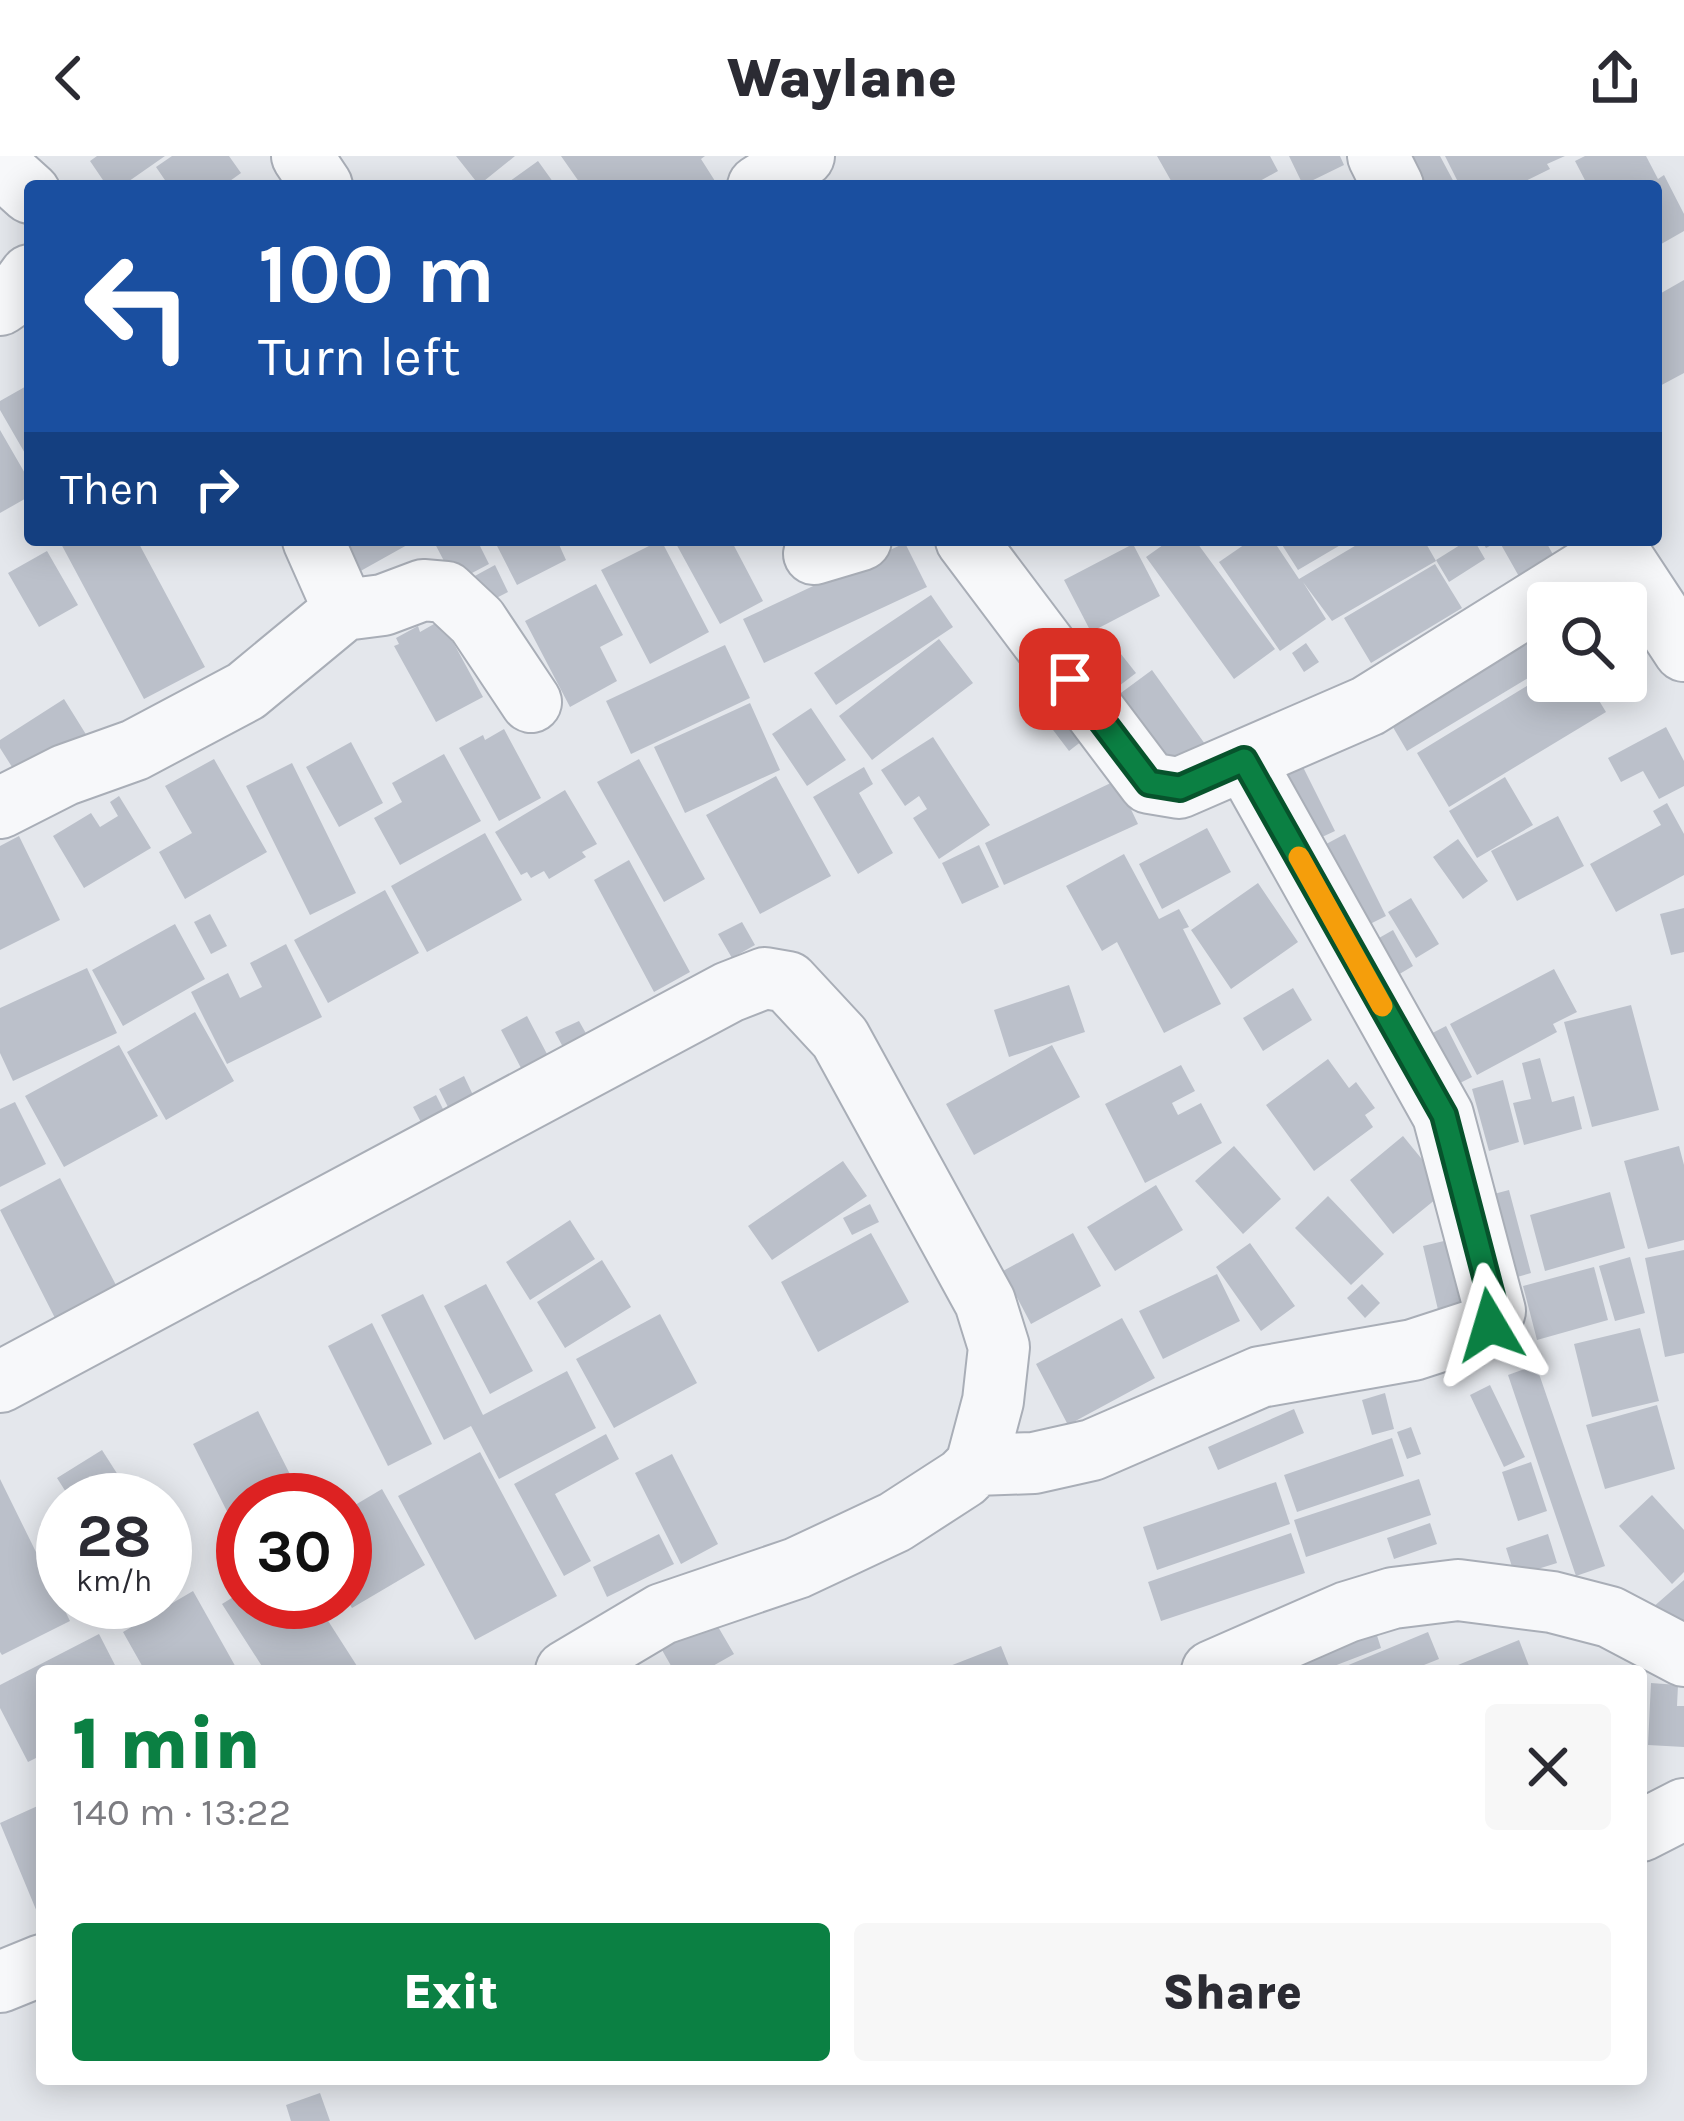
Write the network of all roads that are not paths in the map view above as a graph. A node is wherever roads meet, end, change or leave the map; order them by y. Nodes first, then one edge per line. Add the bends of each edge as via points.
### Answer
1 (804, 156) edge
2 (0, 166) edge
3 (767, 180) edge
4 (24, 188) edge
5 (24, 283) edge
6 (0, 305) edge
7 (316, 546) edge
8 (971, 546) edge
9 (1613, 546) edge
10 (1616, 546) edge
11 (1668, 588) edge
12 (344, 610) junction
13 (1684, 650) edge
14 (531, 702) dead end
15 (1244, 760) junction
16 (0, 808) edge
17 (0, 1382) edge
18 (976, 1465) junction
19 (1684, 1656) edge
20 (576, 1665) edge
21 (1226, 1665) edge
22 (1684, 1809) edge
23 (1647, 1829) edge
24 (36, 1967) edge
25 (0, 1982) edge

1 - 3 street
2 - 4 street
5 - 6 street
7 - 12 street
8 - 15 street via 1149,783 1180,788
9 - 15 street via 1368,706
10 - 11 street
11 - 13 street
12 - 14 street via 446,592 477,621
12 - 16 street via 246,691
15 - 18 street via 1444,1115 1495,1311 1490,1325 1413,1350 1260,1377 1092,1450
17 - 18 street via 765,978 788,982 840,1038 986,1302 999,1347
18 - 20 street via 895,1522 797,1568 662,1614
19 - 21 street via 1610,1618 1458,1590 1347,1612
22 - 23 street
24 - 25 street

